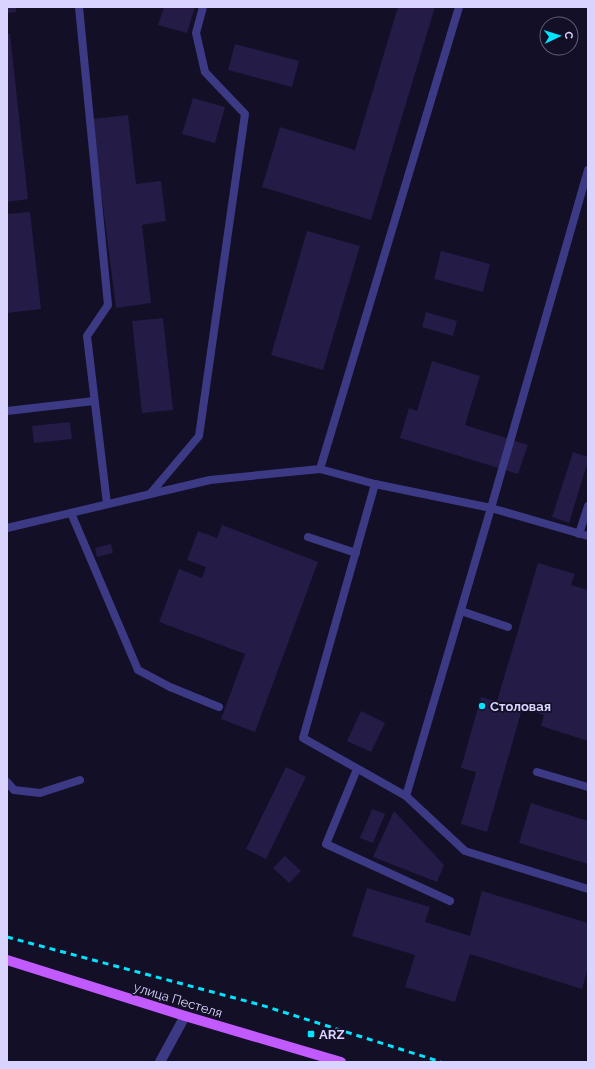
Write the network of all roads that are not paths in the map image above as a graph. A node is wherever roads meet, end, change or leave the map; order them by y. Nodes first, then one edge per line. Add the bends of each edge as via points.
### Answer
1 (79, 7) edge
2 (203, 7) edge
3 (459, 7) edge
4 (588, 170) edge
5 (94, 401) junction
6 (7, 411) edge
7 (320, 469) junction
8 (375, 484) junction
9 (150, 494) junction
10 (107, 504) junction
11 (588, 506) edge
12 (491, 508) junction
13 (71, 513) junction
14 (7, 528) edge
15 (579, 534) junction
16 (588, 536) edge
17 (308, 537) dead end
18 (356, 553) junction
19 (460, 611) junction
20 (508, 627) dead end
21 (219, 707) dead end
22 (357, 769) junction
23 (536, 772) dead end
24 (80, 780) dead end
25 (7, 782) edge
26 (588, 787) edge
27 (406, 796) junction
28 (588, 889) edge
29 (450, 901) dead end
30 (7, 960) edge
31 (185, 1016) junction
32 (160, 1062) edge
33 (341, 1062) edge

1 - 5 lane via 108,305 87,336
2 - 9 lane via 196,33 206,72 245,114 199,436
3 - 7 lane
4 - 12 lane
5 - 6 lane
5 - 10 lane
7 - 8 lane
7 - 9 lane via 210,480
8 - 12 lane
8 - 18 lane
9 - 10 lane
10 - 13 lane
11 - 15 lane
12 - 15 lane
12 - 19 lane
13 - 14 lane
13 - 21 lane via 138,670 170,687
15 - 16 lane
17 - 18 lane
18 - 22 lane via 303,738
19 - 20 lane
19 - 27 lane
22 - 27 lane
22 - 29 lane via 326,844
23 - 26 lane
24 - 25 lane via 40,793 14,790
27 - 28 lane via 465,851
30 - 31 main road, улица Пестеля
31 - 32 street
31 - 33 main road, улица Пестеля

